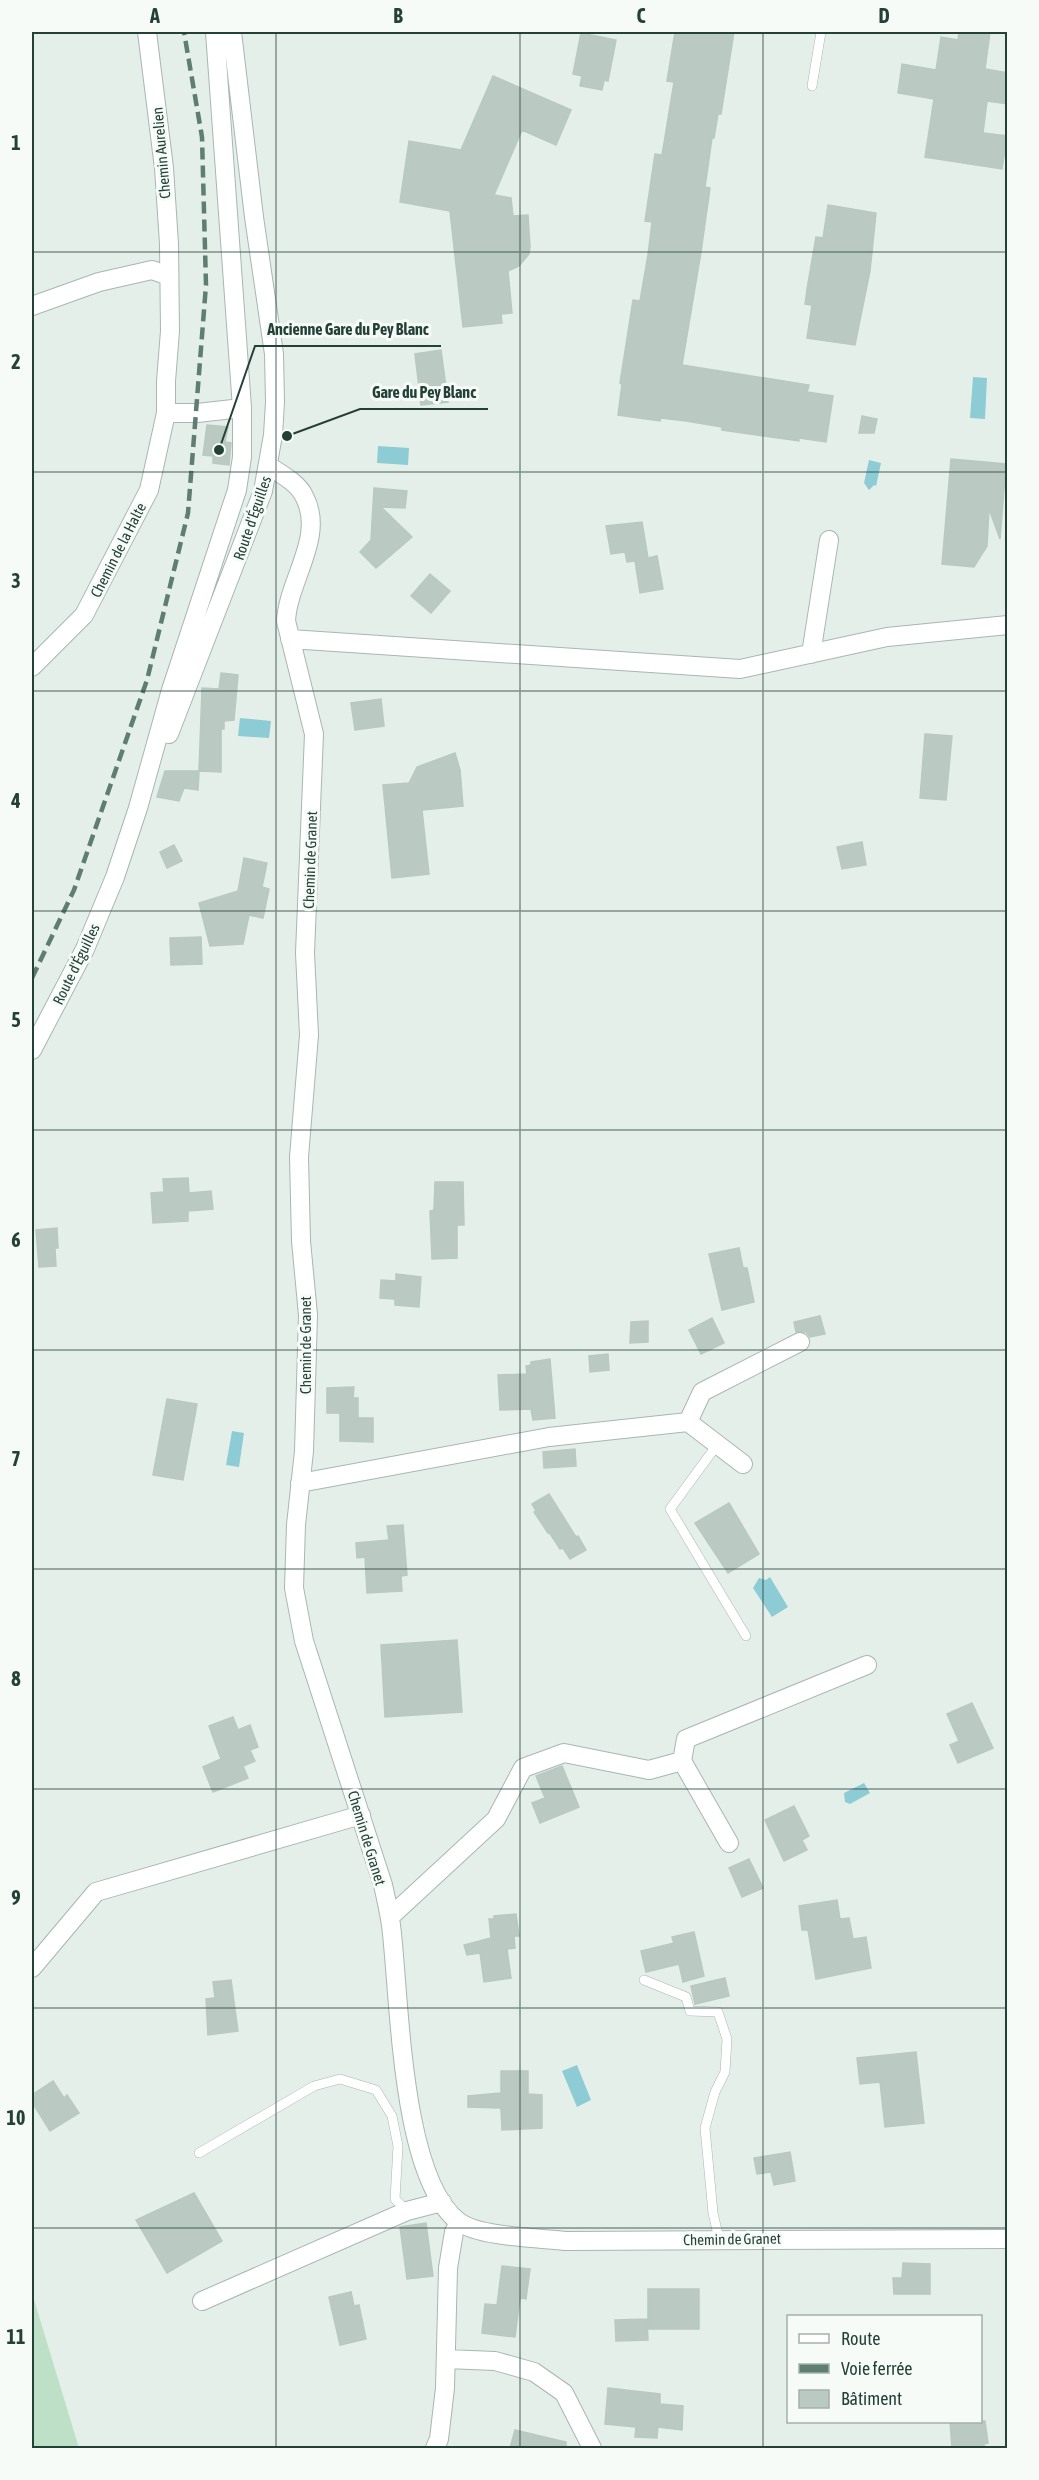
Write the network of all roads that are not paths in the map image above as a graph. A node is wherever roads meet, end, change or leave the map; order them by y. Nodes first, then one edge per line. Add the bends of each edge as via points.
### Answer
1 (147, 32) edge
2 (215, 32) edge
3 (232, 32) edge
4 (822, 32) edge
5 (812, 86) dead end
6 (169, 276) junction
7 (32, 306) edge
8 (275, 402) junction
9 (242, 408) junction
10 (166, 413) junction
11 (241, 462) junction
12 (269, 466) junction
13 (829, 540) dead end
14 (1008, 625) edge
15 (290, 639) junction
16 (811, 654) junction
17 (32, 666) edge
18 (138, 808) junction
19 (32, 1050) edge
20 (800, 1342) dead end
21 (688, 1422) junction
22 (717, 1445) junction
23 (743, 1464) dead end
24 (300, 1483) junction
25 (746, 1636) dead end
26 (867, 1665) dead end
27 (682, 1761) junction
28 (361, 1815) junction
29 (729, 1843) dead end
30 (390, 1917) junction
31 (32, 1968) edge
32 (644, 1980) dead end
33 (199, 2153) dead end
34 (442, 2202) junction
35 (407, 2211) junction
36 (459, 2222) junction
37 (1008, 2238) edge
38 (719, 2239) junction
39 (202, 2301) dead end
40 (446, 2359) junction
41 (435, 2448) edge
42 (592, 2448) edge

1 - 6 street, Chemin Aurelien via 164,168
2 - 9 street, Route d'Éguilles
3 - 8 street, Route d'Éguilles via 274,354
4 - 5 lane
6 - 7 street via 152,270 131,274
6 - 10 street, Chemin Aurelien
8 - 9 street
8 - 12 street, Route d'Éguilles
9 - 10 street
9 - 11 street, Route d'Éguilles
10 - 17 street, Chemin de la Halte via 149,490 84,615
11 - 12 street
11 - 18 street, Route d'Éguilles via 237,490 171,690
12 - 15 street, Chemin de Granet via 304,495 309,511 308,548 287,603
12 - 18 street, Route d'Éguilles via 194,675
13 - 16 street
14 - 16 street via 887,637
15 - 16 street via 740,669
15 - 24 street, Chemin de Granet via 314,734 306,953 309,1035 299,1157 308,1315
18 - 19 street, Route d'Éguilles via 85,948
20 - 21 street via 702,1392
21 - 22 street
21 - 24 street via 549,1437
22 - 23 street
22 - 25 lane via 670,1509
24 - 28 street, Chemin de Granet via 294,1588 304,1641
26 - 27 street via 686,1739
27 - 29 street
27 - 30 street via 650,1770 564,1753 524,1768 496,1819
28 - 30 street, Chemin de Granet
28 - 31 street via 96,1892
30 - 34 street, Chemin de Granet via 415,2133 431,2185
32 - 38 lane via 686,1996 690,2011 718,2012 727,2039 725,2073 705,2128
33 - 35 lane via 315,2086 340,2079 376,2090 392,2116 398,2146 395,2199
34 - 35 street
34 - 36 street, Chemin de Granet
35 - 39 street
36 - 38 street, Chemin de Granet via 486,2231 566,2241
36 - 40 street via 448,2268
37 - 38 street, Chemin de Granet
40 - 41 street
40 - 42 street via 495,2361 534,2372 564,2393

